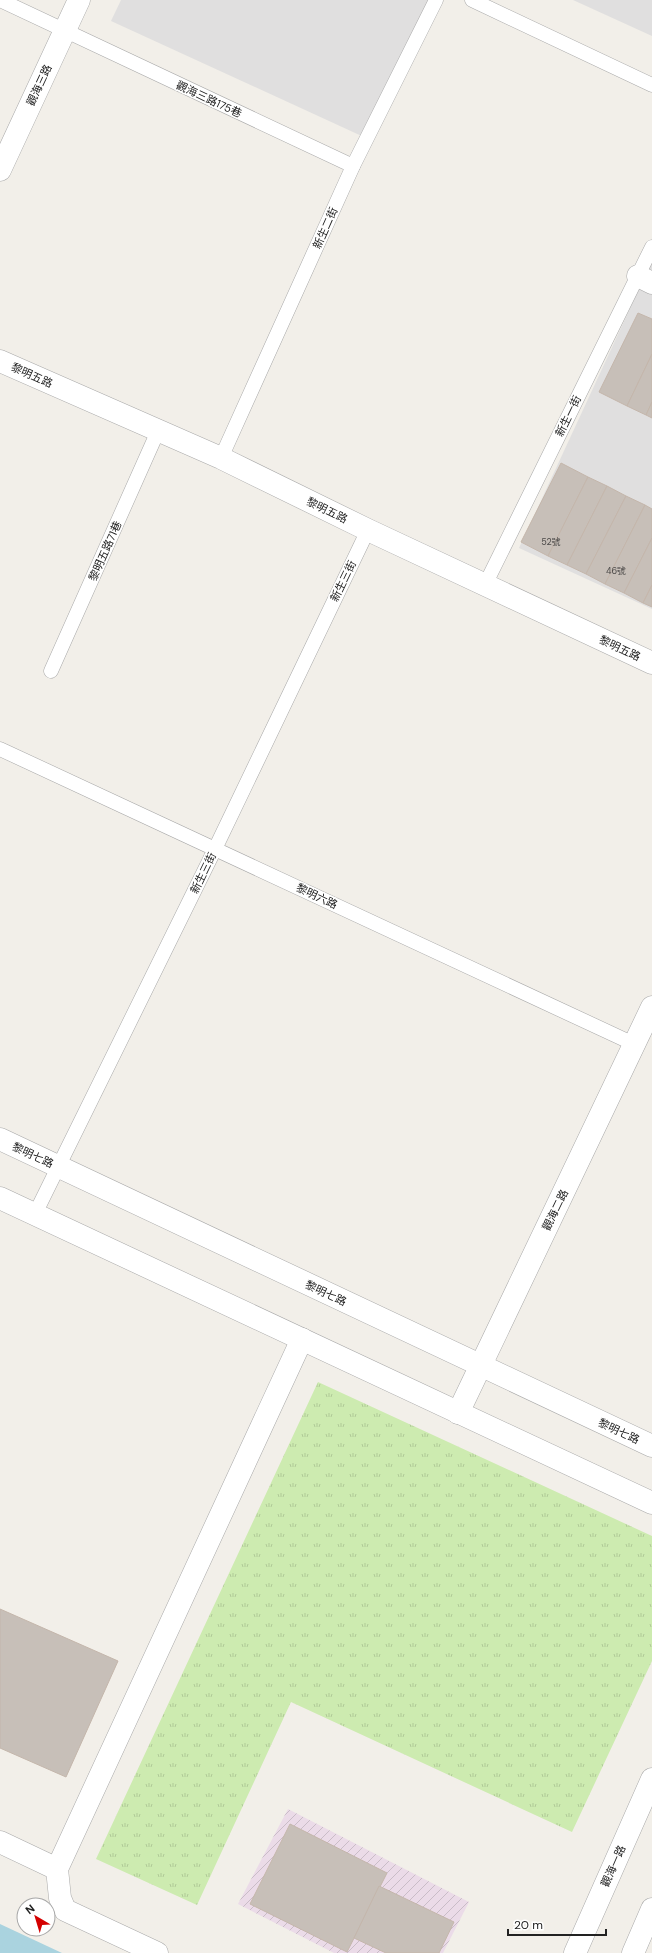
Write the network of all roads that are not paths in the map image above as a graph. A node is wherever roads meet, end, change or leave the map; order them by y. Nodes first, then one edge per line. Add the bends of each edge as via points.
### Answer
1 (0, 0) edge
2 (79, 0) edge
3 (436, 0) edge
4 (472, 0) edge
5 (64, 32) junction
6 (652, 85) edge
7 (353, 166) junction
8 (0, 170) edge
9 (652, 247) edge
10 (645, 279) edge
11 (0, 361) edge
12 (158, 431) junction
13 (221, 458) junction
14 (368, 530) junction
15 (485, 585) junction
16 (652, 663) edge
17 (51, 671) dead end
18 (0, 749) edge
19 (215, 849) junction
20 (652, 1007) edge
21 (634, 1044) junction
22 (0, 1139) edge
23 (58, 1166) junction
24 (0, 1198) edge
25 (35, 1214) junction
26 (302, 1339) junction
27 (480, 1366) junction
28 (458, 1412) junction
29 (652, 1446) edge
30 (652, 1503) edge
31 (652, 1779) edge
32 (0, 1842) edge
33 (57, 1869) junction
34 (652, 1910) edge
35 (157, 1953) edge
36 (575, 1953) edge
37 (633, 1953) edge

1 - 5 lane, 觀海三路175巷
2 - 5 street, 觀海三路
3 - 7 lane, 新生二街
4 - 6 lane
5 - 7 lane, 觀海三路175巷
5 - 8 street, 觀海三路
7 - 13 lane, 新生二街
9 - 10 lane, 新生一街
10 - 15 lane, 新生一街
11 - 12 street, 黎明五路
12 - 13 street, 黎明五路
12 - 17 lane, 黎明五路71巷
13 - 14 street, 黎明五路
14 - 15 street, 黎明五路
14 - 19 lane, 新生三街
15 - 16 street, 黎明五路
18 - 19 lane, 黎明六路
19 - 21 lane, 黎明六路
19 - 23 lane, 新生三街
20 - 21 street, 觀海二路
21 - 27 street, 觀海二路
22 - 23 street, 黎明七路
23 - 25 lane, 新生三街
23 - 27 street, 黎明七路
24 - 25 street
25 - 26 street
26 - 28 street
26 - 33 street
27 - 28 street, 觀海二路
27 - 29 street, 黎明七路
28 - 30 street
31 - 36 street, 觀海一路
32 - 33 street
33 - 35 street via 60,1898 66,1910
34 - 37 street

